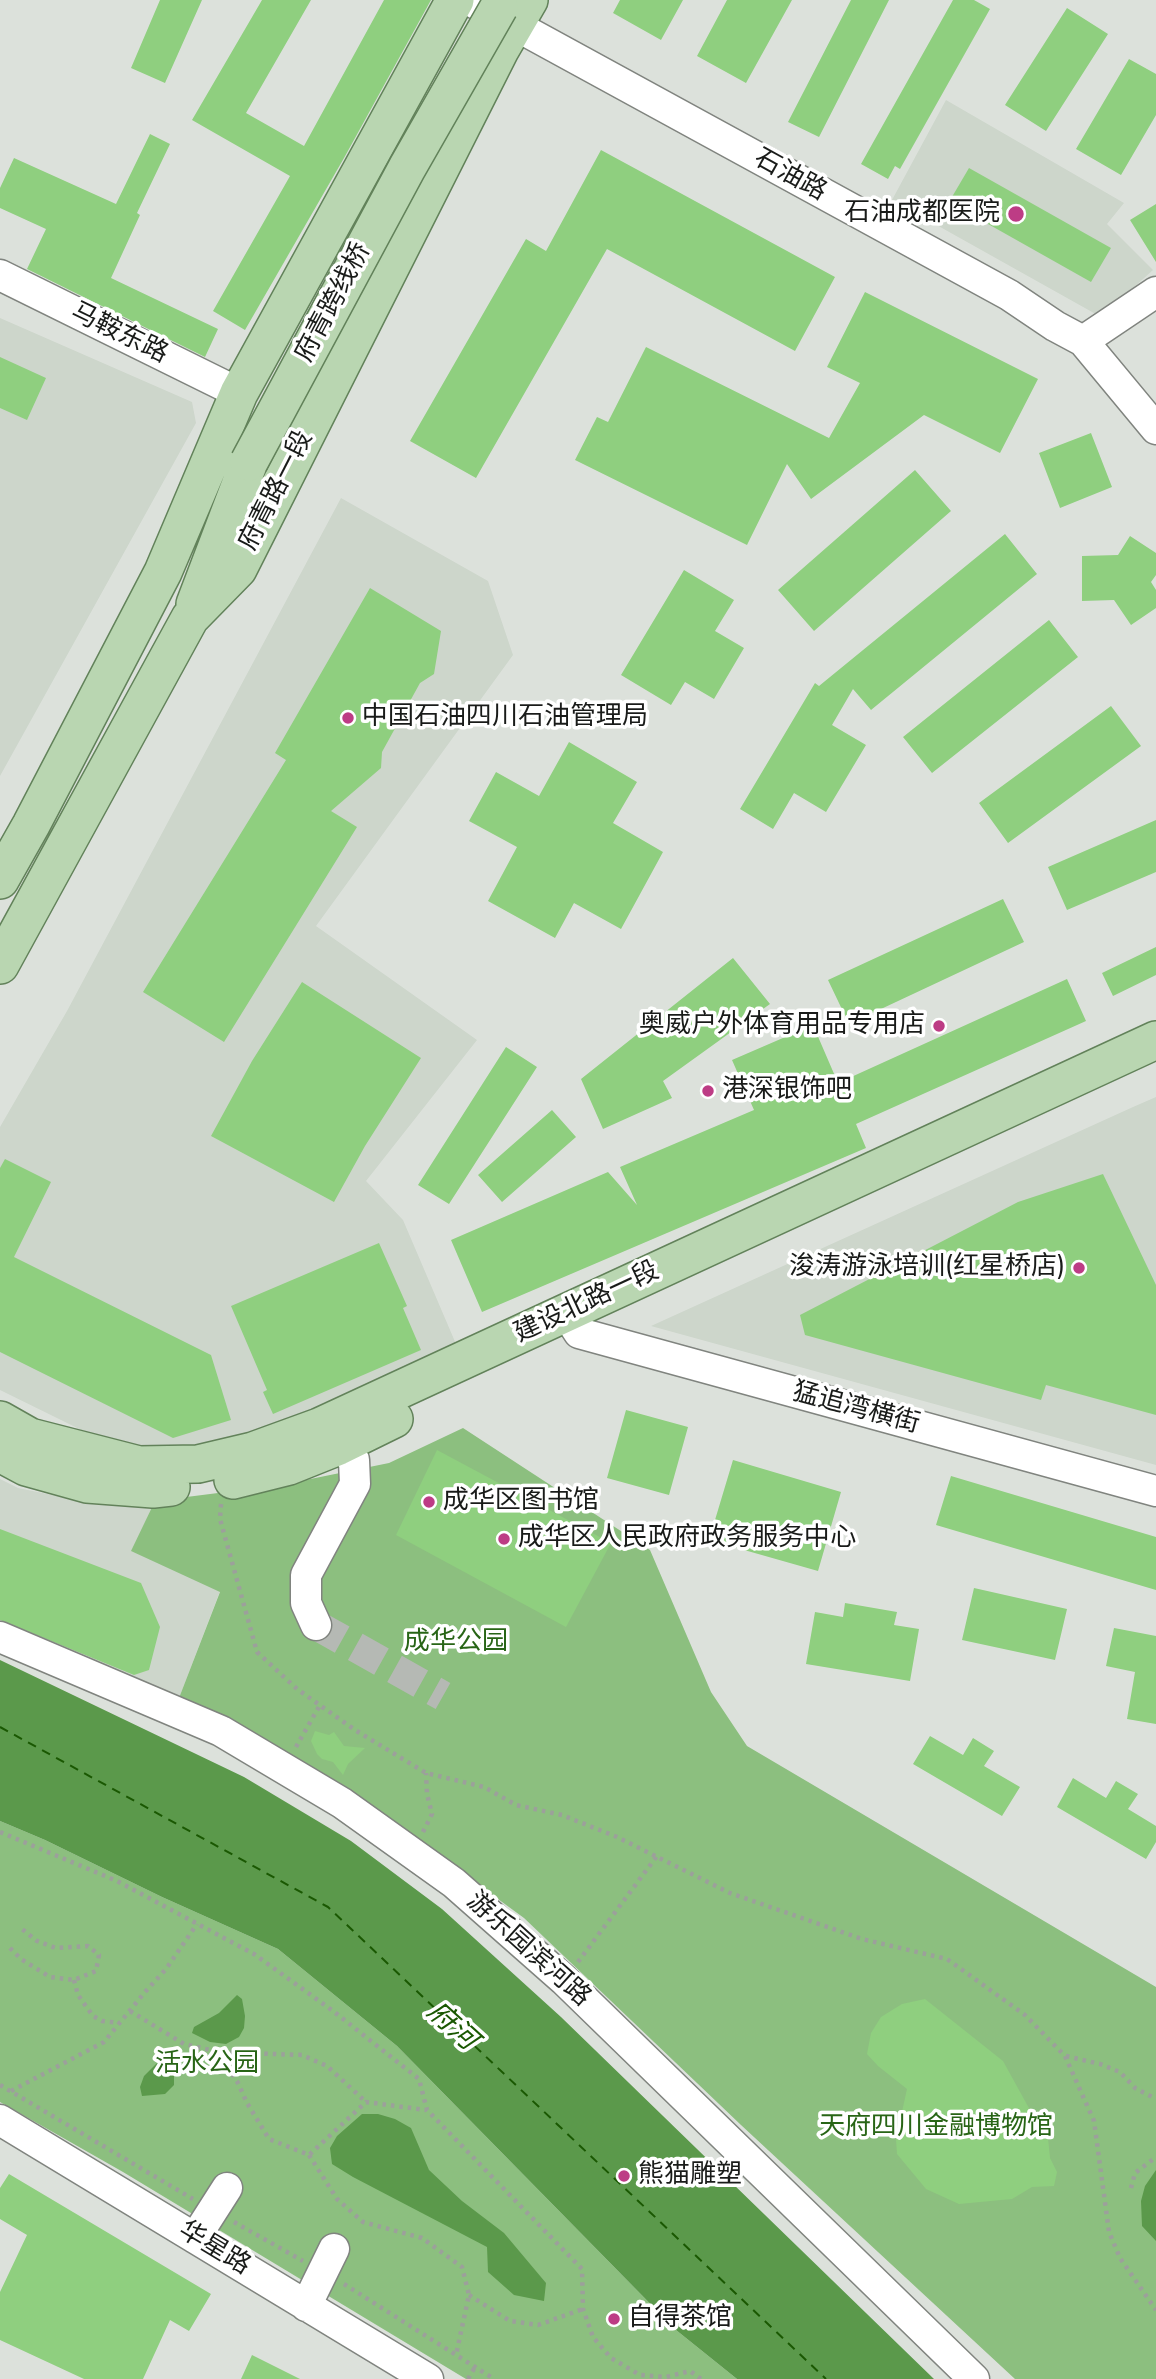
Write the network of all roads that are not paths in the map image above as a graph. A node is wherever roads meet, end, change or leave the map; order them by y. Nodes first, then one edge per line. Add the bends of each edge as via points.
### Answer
1 (454, 0) edge
2 (469, 0) edge
3 (484, 0) edge
4 (515, 8) edge
5 (0, 275) edge
6 (1156, 292) edge
7 (1083, 341) junction
8 (239, 393) junction
9 (1156, 429) edge
10 (242, 457) junction
11 (163, 572) junction
12 (190, 618) junction
13 (0, 880) edge
14 (0, 965) edge
15 (1156, 1040) edge
16 (1156, 1066) edge
17 (573, 1323) junction
18 (0, 1420) edge
19 (339, 1446) junction
20 (0, 1453) edge
21 (1156, 1491) edge
22 (316, 1625) tunnel mouth
23 (0, 1637) edge
24 (0, 2120) edge
25 (220, 2199) road end
26 (195, 2238) junction
27 (328, 2260) road end
28 (306, 2306) junction
29 (428, 2379) edge
30 (974, 2379) edge

1 - 8 main road
2 - 4 street, 石油路
3 - 10 main road, 府青跨线桥
4 - 7 street, 石油路
4 - 10 main road, 府青跨线桥, bridge via 407,168
4 - 12 main road, 府青路一段 via 238,569
5 - 8 street, 马鞍东路
6 - 7 street
7 - 9 street, 石油路
8 - 11 main road
10 - 11 main road, 府青跨线桥
10 - 12 main road, 府青跨线桥
11 - 13 main road
12 - 14 main road, 府青路一段
15 - 17 main road, 建设北路一段
16 - 17 main road, 建设北路一段
17 - 18 main road, 建设北路一段 via 319,1427 253,1451 198,1464 139,1465 30,1437
17 - 19 main road, 建设北路一段
17 - 21 street, 猛追湾横街
19 - 20 main road, 建设北路一段 via 289,1466 224,1482 153,1489 87,1484 26,1467
19 - 22 street via 354,1460 355,1484 306,1575 306,1603
23 - 30 street, 游乐园滨河路 via 221,1731 342,1804 454,1884 564,1980
24 - 26 street, 华星路
25 - 26 street
26 - 28 street, 华星路
27 - 28 street
28 - 29 street, 华星路

